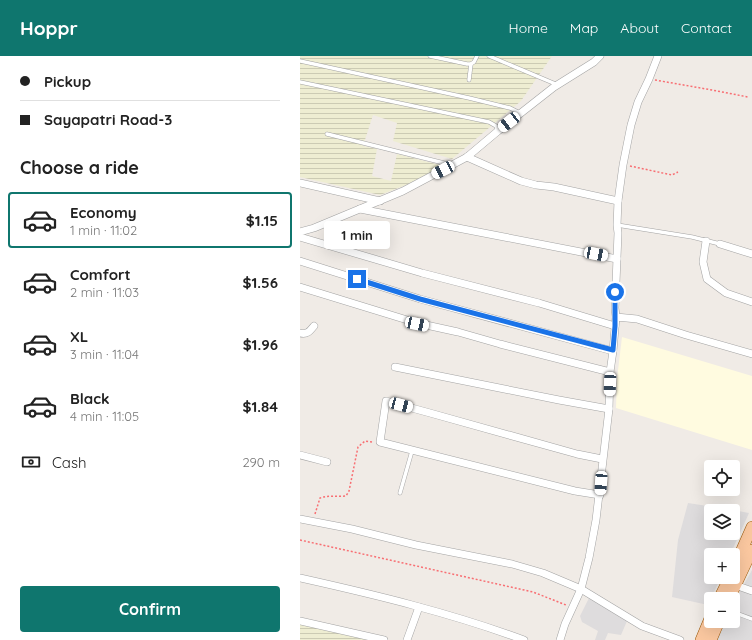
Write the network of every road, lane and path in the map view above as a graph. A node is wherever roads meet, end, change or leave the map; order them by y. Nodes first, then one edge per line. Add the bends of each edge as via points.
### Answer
1 (430, 56) edge
2 (477, 56) edge
3 (489, 56) edge
4 (600, 56) edge
5 (658, 56) edge
6 (300, 62) edge
7 (471, 64) junction
8 (649, 79) junction
9 (469, 80) dead end
10 (300, 82) edge
11 (558, 85) junction
12 (748, 97) dead end
13 (520, 113) junction
14 (498, 131) junction
15 (327, 134) dead end
16 (467, 158) junction
17 (453, 165) junction
18 (623, 165) junction
19 (678, 172) dead end
20 (300, 183) edge
21 (380, 201) junction
22 (618, 202) junction
23 (360, 209) junction
24 (617, 225) junction
25 (300, 232) edge
26 (300, 238) edge
27 (706, 241) junction
28 (720, 244) joint
29 (752, 254) edge
30 (617, 259) junction
31 (300, 261) edge
32 (300, 287) edge
33 (752, 302) edge
34 (616, 317) junction
35 (314, 326) dead end
36 (615, 326) junction
37 (300, 333) edge
38 (613, 350) junction
39 (752, 354) edge
40 (395, 367) dead end
41 (610, 372) junction
42 (609, 408) junction
43 (380, 442) junction
44 (412, 450) junction
45 (300, 455) edge
46 (602, 459) junction
47 (327, 462) dead end
48 (400, 493) dead end
49 (600, 495) junction
50 (300, 518) edge
51 (313, 521) junction
52 (752, 527) edge
53 (300, 540) edge
54 (752, 550) edge
55 (740, 554) edge
56 (740, 569) edge
57 (300, 578) edge
58 (738, 584) edge
59 (581, 589) junction
60 (752, 591) edge
61 (419, 607) junction
62 (573, 608) junction
63 (740, 615) edge
64 (752, 619) edge
65 (300, 620) edge
66 (706, 628) edge
67 (716, 628) edge
68 (384, 640) edge
69 (407, 640) edge
70 (524, 640) edge
71 (560, 640) edge
72 (680, 640) edge
73 (701, 640) edge
74 (711, 640) edge

1 - 7 lane
2 - 7 lane
3 - 11 lane
4 - 11 street
5 - 8 street
6 - 13 lane via 510,108
7 - 9 lane
8 - 12 path
8 - 18 street via 630,126
10 - 14 lane via 489,122 496,126
11 - 13 street
13 - 14 street
14 - 16 street
15 - 17 lane
16 - 17 street
16 - 22 street via 521,181
17 - 21 street
18 - 19 path via 672,175
18 - 22 street
20 - 21 street
21 - 23 street
22 - 24 street
23 - 25 street
23 - 30 street
24 - 27 lane
24 - 30 street
26 - 36 street
27 - 28 lane
27 - 33 street via 703,262 707,279 726,293
28 - 29 street
30 - 34 street via 614,308
31 - 38 street via 420,299
32 - 41 street via 417,324 458,332
34 - 36 street
34 - 39 street via 637,319
35 - 37 street via 307,334
36 - 38 street
38 - 41 street
40 - 42 street
41 - 42 street
42 - 46 street
43 - 44 street
43 - 46 street via 386,401
43 - 51 path via 365,441 358,447 346,496 320,498
44 - 48 lane
44 - 49 street
45 - 47 street
46 - 49 street
49 - 59 street
50 - 51 street
51 - 59 street via 512,564 543,573
52 - 55 main road
53 - 62 path via 533,592
54 - 56 main road
57 - 61 street
58 - 60 street
59 - 62 street
59 - 72 street via 642,626
61 - 69 street
61 - 70 street
62 - 71 street
63 - 64 lane
65 - 68 street
66 - 73 main road
67 - 74 main road

